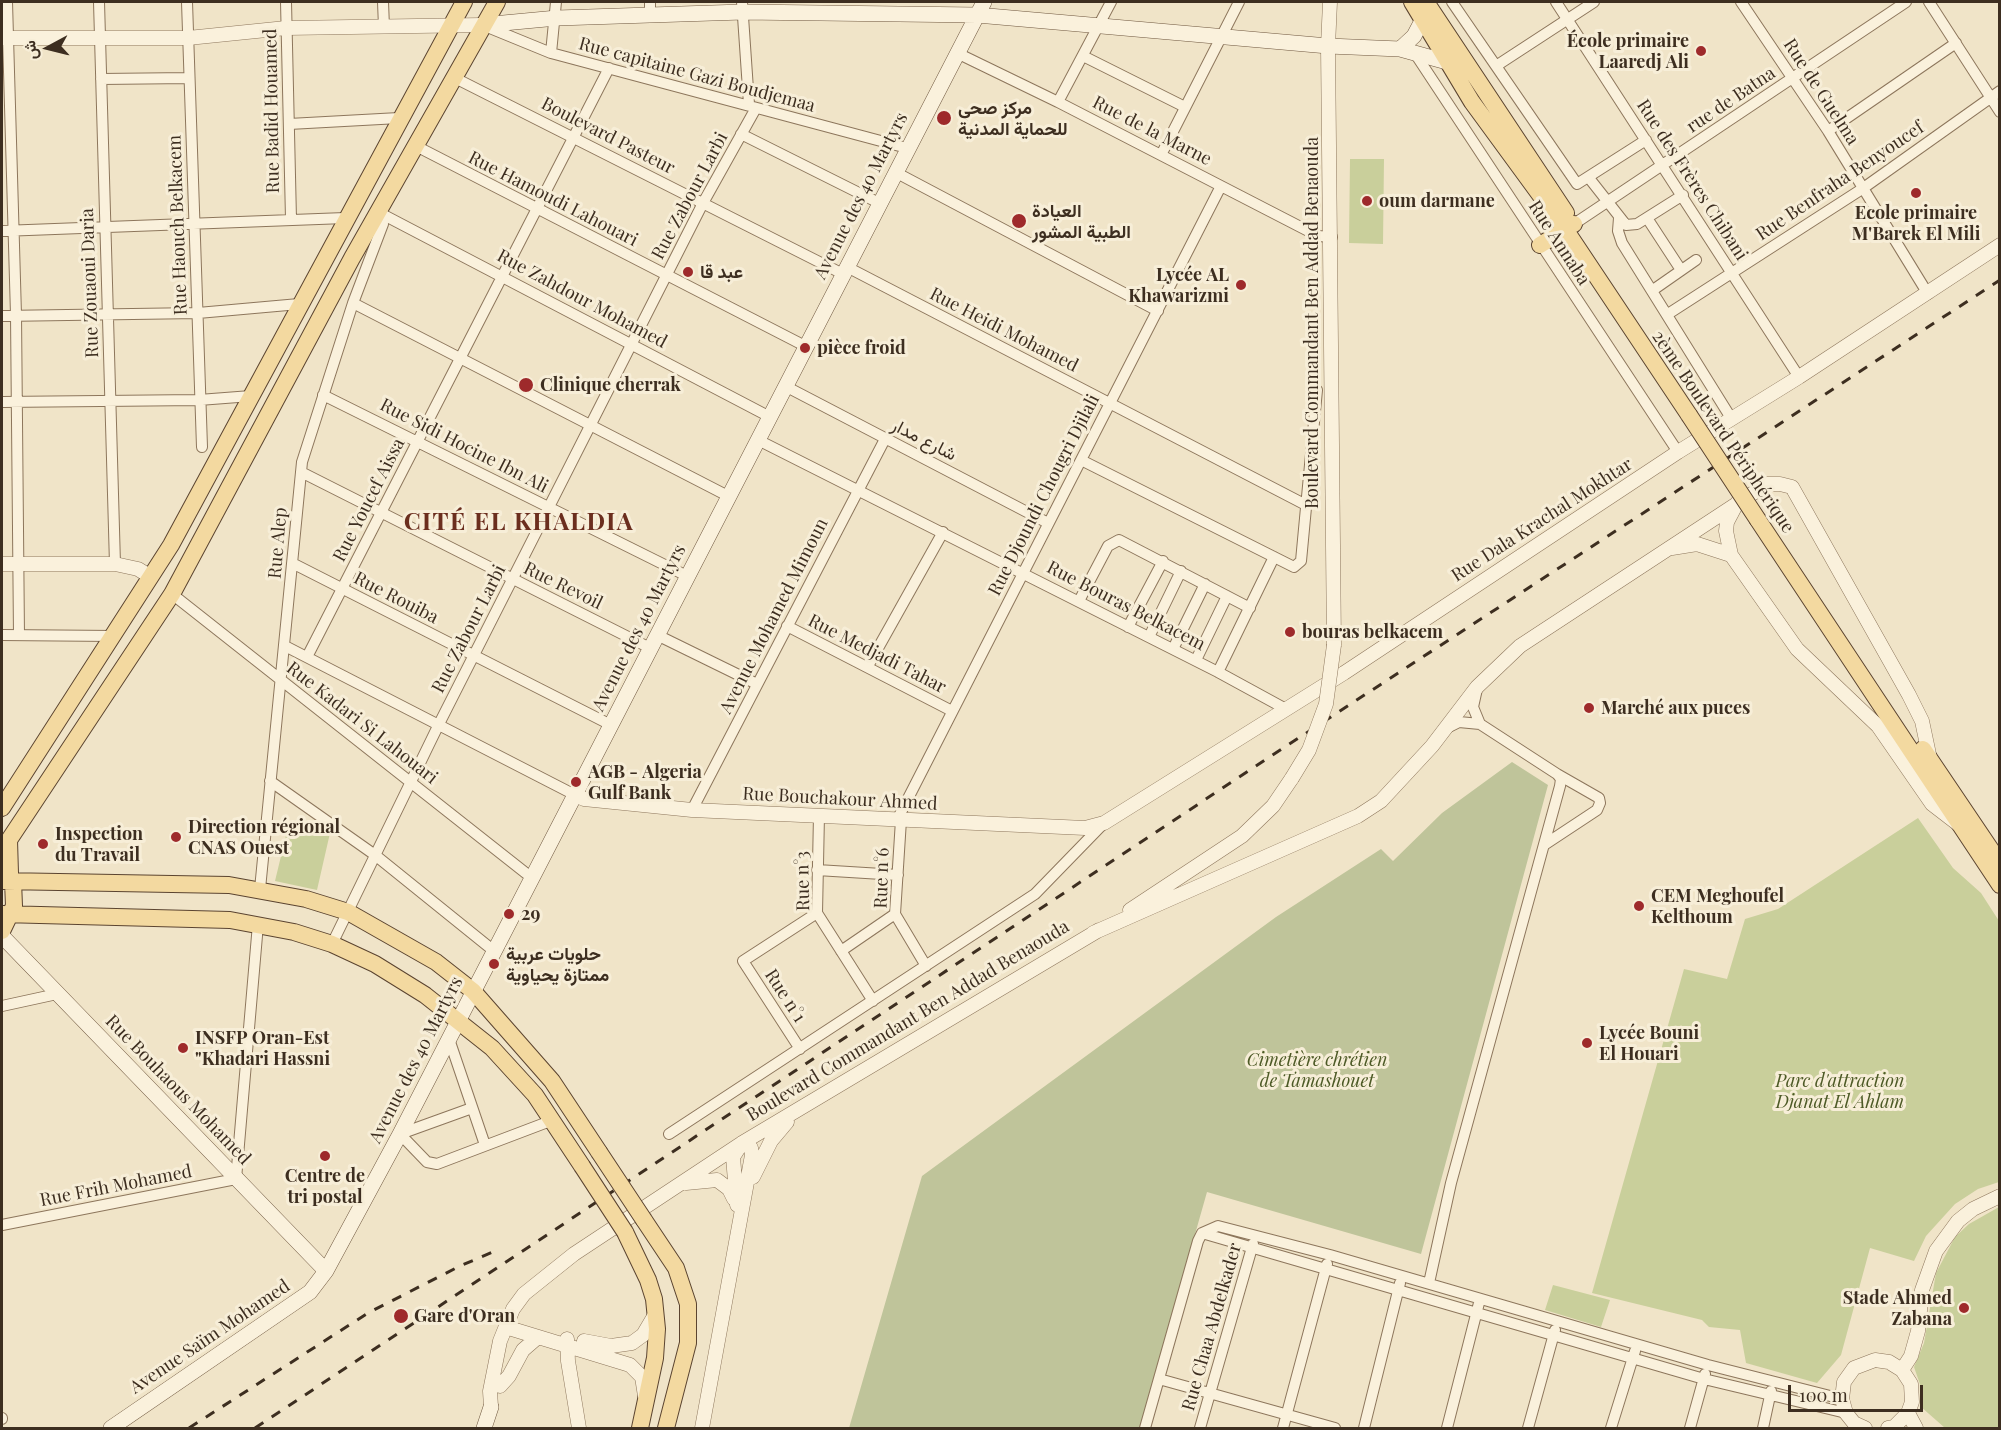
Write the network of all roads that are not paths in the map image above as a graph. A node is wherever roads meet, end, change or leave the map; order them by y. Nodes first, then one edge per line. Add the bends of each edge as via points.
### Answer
1 (7, 2) edge
2 (99, 2) edge
3 (187, 2) edge
4 (286, 2) edge
5 (383, 2) edge
6 (464, 2) edge
7 (497, 2) edge
8 (556, 2) edge
9 (1111, 2) edge
10 (1239, 2) edge
11 (1330, 2) edge
12 (1412, 2) edge
13 (1426, 2) edge
14 (1452, 2) edge
15 (1556, 2) edge
16 (1594, 2) edge
17 (1740, 2) edge
18 (1906, 2) edge
19 (1929, 2) edge
20 (742, 7) edge
21 (834, 7) edge
22 (863, 7) edge
23 (650, 8) edge
24 (980, 8) edge
25 (557, 18) junction
26 (1423, 19) junction
27 (1567, 20) junction
28 (482, 25) junction
29 (449, 26) junction
30 (384, 27) junction
31 (1098, 27) junction
32 (286, 28) junction
33 (100, 36) junction
34 (1222, 36) junction
35 (5, 38) edge
36 (188, 38) junction
37 (1956, 43) junction
38 (1328, 46) junction
39 (1407, 50) junction
40 (551, 53) junction
41 (957, 53) junction
42 (1083, 56) junction
43 (1447, 62) junction
44 (1496, 66) junction
45 (609, 68) junction
46 (453, 77) junction
47 (189, 78) junction
48 (1793, 78) junction
49 (101, 79) junction
50 (1995, 94) edge
51 (1058, 102) junction
52 (752, 106) junction
53 (1185, 107) junction
54 (2000, 112) edge
55 (399, 118) junction
56 (290, 124) junction
57 (1828, 131) junction
58 (741, 134) junction
59 (574, 137) junction
60 (1646, 140) junction
61 (414, 145) junction
62 (907, 148) junction
63 (1161, 155) junction
64 (1664, 165) junction
65 (895, 172) junction
66 (1589, 178) junction
67 (1221, 186) junction
68 (1862, 189) junction
69 (1683, 195) junction
70 (704, 203) junction
71 (879, 203) junction
72 (1608, 203) junction
73 (537, 209) junction
74 (378, 212) junction
75 (345, 218) junction
76 (1619, 218) junction
77 (1647, 218) junction
78 (291, 219) junction
79 (194, 225) junction
80 (105, 227) junction
81 (1570, 227) junction
82 (2, 231) edge
83 (13, 231) junction
84 (1332, 237) junction
85 (1540, 245) junction
86 (2000, 245) edge
87 (1696, 260) dead end
88 (845, 270) junction
89 (1681, 270) junction
90 (1733, 273) junction
91 (502, 276) junction
92 (667, 276) junction
93 (1653, 290) junction
94 (1928, 294) junction
95 (353, 303) junction
96 (299, 304) junction
97 (108, 312) junction
98 (1158, 312) junction
99 (198, 313) junction
100 (1668, 314) junction
101 (16, 315) junction
102 (2, 316) edge
103 (633, 344) junction
104 (805, 346) junction
105 (461, 358) junction
106 (1799, 377) junction
107 (785, 386) junction
108 (1317, 390) dead end
109 (323, 395) junction
110 (251, 396) junction
111 (110, 400) junction
112 (199, 400) junction
113 (2, 402) edge
114 (17, 402) junction
115 (1109, 403) junction
116 (770, 417) junction
117 (1731, 418) junction
118 (592, 425) junction
119 (885, 439) junction
120 (758, 440) junction
121 (418, 441) junction
122 (202, 447) dead end
123 (1678, 452) junction
124 (1081, 460) junction
125 (301, 472) junction
126 (858, 489) junction
127 (728, 496) junction
128 (1738, 502) junction
129 (1306, 505) junction
130 (550, 508) junction
131 (382, 511) junction
132 (1762, 517) junction
133 (1048, 522) junction
134 (943, 532) junction
135 (1667, 549) junction
136 (1731, 555) junction
137 (1274, 557) junction
138 (1163, 561) junction
139 (2, 564) edge
140 (20, 564) junction
141 (115, 564) junction
142 (294, 564) junction
143 (1181, 571) junction
144 (1023, 572) junction
145 (687, 576) junction
146 (152, 578) junction
147 (513, 580) junction
148 (1205, 584) junction
149 (343, 588) junction
150 (171, 594) junction
151 (1227, 596) junction
152 (1079, 601) junction
153 (1250, 608) junction
154 (787, 626) junction
155 (1128, 627) junction
156 (2, 635) edge
157 (19, 635) junction
158 (114, 636) junction
159 (1149, 637) junction
160 (653, 641) junction
161 (285, 646) junction
162 (1173, 649) junction
163 (474, 656) junction
164 (308, 657) junction
165 (1196, 660) junction
166 (868, 666) junction
167 (1218, 672) junction
168 (280, 679) junction
169 (757, 684) junction
170 (1477, 687) junction
171 (1284, 708) junction
172 (952, 711) junction
173 (1480, 724) junction
174 (611, 725) junction
175 (438, 726) junction
176 (1444, 730) junction
177 (1930, 760) junction
178 (1557, 774) junction
179 (270, 781) junction
180 (412, 783) junction
181 (575, 795) junction
182 (2, 808) edge
183 (692, 810) junction
184 (819, 815) junction
185 (899, 820) junction
186 (1104, 824) junction
187 (1959, 824) junction
188 (1544, 845) junction
189 (375, 855) junction
190 (2000, 863) edge
191 (817, 870) junction
192 (7, 874) edge
193 (898, 875) junction
194 (532, 878) junction
195 (2000, 885) edge
196 (260, 889) junction
197 (348, 912) junction
198 (816, 913) junction
199 (7, 914) edge
200 (896, 914) junction
201 (258, 924) junction
202 (1093, 933) junction
203 (2, 934) edge
204 (332, 944) junction
205 (494, 951) junction
206 (841, 951) junction
207 (926, 966) junction
208 (474, 991) junction
209 (57, 994) junction
210 (873, 1001) junction
211 (2, 1006) edge
212 (459, 1020) junction
213 (449, 1039) junction
214 (800, 1049) junction
215 (472, 1108) junction
216 (795, 1113) junction
217 (553, 1120) junction
218 (400, 1134) junction
219 (669, 1134) dead end
220 (742, 1143) junction
221 (485, 1145) junction
222 (236, 1179) junction
223 (672, 1187) junction
224 (2000, 1196) edge
225 (737, 1205) junction
226 (739, 1222) junction
227 (2, 1225) edge
228 (1202, 1233) junction
229 (1255, 1234) junction
230 (1252, 1248) junction
231 (1330, 1255) junction
232 (1326, 1269) junction
233 (326, 1271) junction
234 (1402, 1276) junction
235 (1429, 1283) junction
236 (1399, 1290) junction
237 (1480, 1299) junction
238 (656, 1313) junction
239 (1476, 1314) junction
240 (1557, 1322) junction
241 (511, 1324) junction
242 (1553, 1336) junction
243 (538, 1337) junction
244 (563, 1341) junction
245 (1636, 1344) junction
246 (1633, 1358) junction
247 (1708, 1365) junction
248 (1902, 1370) junction
249 (1159, 1379) junction
250 (1704, 1379) junction
251 (1773, 1382) junction
252 (500, 1386) junction
253 (1210, 1394) junction
254 (1770, 1396) junction
255 (1842, 1398) junction
256 (491, 1407) junction
257 (645, 1409) junction
258 (1908, 1413) junction
259 (1287, 1415) junction
260 (1854, 1423) edge
261 (111, 1428) edge
262 (484, 1428) edge
263 (579, 1428) edge
264 (640, 1428) edge
265 (666, 1428) edge
266 (702, 1428) edge
267 (1145, 1428) edge
268 (1200, 1428) edge
269 (1283, 1428) edge
270 (1335, 1428) edge
271 (1364, 1428) edge
272 (1447, 1428) edge
273 (1528, 1428) edge
274 (1611, 1428) edge
275 (1690, 1428) edge
276 (1763, 1428) edge
277 (1893, 1428) edge
278 (1916, 1428) edge

1 - 35 street
2 - 33 street, Rue Zouaoui Daria
3 - 36 street, Rue Haouch Belkacem
4 - 32 street, Rue Badid Houamed
5 - 30 street
6 - 29 main road
7 - 28 main road
8 - 25 street
9 - 31 street
10 - 34 street
11 - 38 street, Boulevard Commandant Ben Addad Benaouda
12 - 26 main road, 2ème Boulevard Périphérique
13 - 81 main road, 2ème Boulevard Périphérique
14 - 44 street
15 - 27 street, Rue des Frères Chibani
16 - 27 street
17 - 48 street, Rue de Guelma
18 - 48 street, rue de Batna
19 - 37 street
20 - 21 main road
20 - 23 main road
20 - 52 street
21 - 22 main road
22 - 24 main road
23 - 25 main road
24 - 31 main road
24 - 41 main road, Avenue des 40 Martyrs
25 - 28 main road
25 - 40 street
26 - 39 main road
26 - 43 main road, 2ème Boulevard Périphérique
27 - 44 street
27 - 60 street, Rue des Frères Chibani
28 - 29 street
28 - 40 street, Rue capitaine Gazi Boudjemaa
28 - 46 main road
29 - 30 street
29 - 55 main road
30 - 32 street
31 - 34 main road
31 - 42 street
32 - 36 street
32 - 56 street, Rue Badid Houamed
33 - 35 street
33 - 36 street
33 - 49 street, Rue Zouaoui Daria
34 - 38 main road
34 - 53 street
35 - 83 street
36 - 47 street, Rue Haouch Belkacem
37 - 50 street
37 - 57 street
38 - 39 main road
38 - 84 street, Boulevard Commandant Ben Addad Benaouda
39 - 43 main road
39 - 85 street, Rue Annaba
40 - 45 street, Rue capitaine Gazi Boudjemaa
41 - 51 street, Rue de la Marne
41 - 62 main road, Avenue des 40 Martyrs
42 - 51 street
42 - 53 street
43 - 81 main road, 2ème Boulevard Périphérique via 1472,102
44 - 66 street via 1577,184
45 - 52 street, Rue capitaine Gazi Boudjemaa
45 - 59 street, Rue Youcef Aissa
46 - 59 street, Boulevard Pasteur
46 - 61 main road
47 - 49 street
47 - 79 street, Rue Haouch Belkacem
48 - 57 street, Rue de Guelma
48 - 64 street, rue de Batna
49 - 80 street, Rue Zouaoui Daria
50 - 54 street
50 - 68 street, Rue Benfraha Benyoucef
51 - 63 street, Rue de la Marne
52 - 58 street, Rue Zabour Larbi
52 - 62 street, Rue capitaine Gazi Boudjemaa
53 - 63 street
55 - 56 street
55 - 75 main road
56 - 78 street, Rue Badid Houamed
57 - 68 street, Rue de Guelma
58 - 70 street, Rue Zabour Larbi
58 - 71 street
59 - 70 street, Boulevard Pasteur
59 - 73 street, Rue Youcef Aissa
60 - 64 street, Rue des Frères Chibani
60 - 66 street
61 - 73 street, Rue Hamoudi Lahouari
61 - 74 main road
62 - 65 main road, Avenue des 40 Martyrs
63 - 67 street, Rue de la Marne
64 - 69 street, Rue des Frères Chibani
64 - 72 street, rue de Batna
65 - 71 main road, Avenue des 40 Martyrs
65 - 98 street
66 - 72 street
67 - 84 street, Rue de la Marne via 1318,236
67 - 98 street, Rue Djoundi Chougri Djilali
68 - 90 street, Rue Benfraha Benyoucef
68 - 94 street, Rue de Guelma
69 - 77 street
69 - 90 street, Rue des Frères Chibani
70 - 88 street, Boulevard Pasteur
70 - 92 street, Rue Zabour Larbi
71 - 88 main road, Avenue des 40 Martyrs
72 - 76 street
72 - 81 street, rue de Batna
73 - 91 street, Rue Youcef Aissa
73 - 92 street, Rue Hamoudi Lahouari
74 - 91 street, Rue Zahdour Mohamed
74 - 95 street, Rue Alep via 383,224
74 - 150 main road
75 - 78 street
75 - 96 main road
76 - 77 street via 1631,226
76 - 93 street via 1622,243
77 - 89 street
78 - 79 street
79 - 80 street
79 - 99 street, Rue Haouch Belkacem
80 - 83 street
80 - 97 street, Rue Zouaoui Daria
81 - 85 main road
81 - 132 main road, 2ème Boulevard Périphérique
82 - 83 street
83 - 101 street
84 - 202 street, Boulevard Commandant Ben Addad Benaouda, bridge via 1334,645 1326,704 1309,750 1274,806 1242,836
85 - 123 street, Rue Annaba
86 - 94 street, Rue Dala Krachal Mokhtar
87 - 89 street
88 - 104 main road, Avenue des 40 Martyrs
88 - 115 street, Rue Heidi Mohamed
89 - 93 street
90 - 100 street, Rue Benfraha Benyoucef
90 - 106 street, Rue des Frères Chibani
91 - 103 street, Rue Zahdour Mohamed
91 - 105 street, Rue Youcef Aissa
92 - 103 street, Rue Zabour Larbi
92 - 104 street, Rue Hamoudi Lahouari
93 - 100 street
94 - 106 street, Rue Dala Krachal Mokhtar
95 - 105 street
95 - 109 street, Rue Alep
96 - 99 street
96 - 110 main road
97 - 99 street
97 - 101 street
97 - 111 street, Rue Zouaoui Daria
98 - 115 street, Rue Djoundi Chougri Djilali
99 - 112 street, Rue Haouch Belkacem
100 - 117 street
101 - 102 street
101 - 114 street
103 - 116 street, Rue Zahdour Mohamed
103 - 118 street, Rue Zabour Larbi
104 - 107 main road, Avenue des 40 Martyrs
105 - 118 street
105 - 121 street, Rue Youcef Aissa
106 - 117 street, Rue Dala Krachal Mokhtar
107 - 116 main road, Avenue des 40 Martyrs
107 - 119 street, شارع مدار
108 - 129 street
109 - 121 street, Rue Sidi Hocine Ibn Ali
109 - 125 street, Rue Alep
110 - 112 street
110 - 146 main road
111 - 112 street
111 - 114 street
111 - 141 street, Rue Zouaoui Daria
112 - 122 street, Rue Haouch Belkacem
113 - 114 street
114 - 140 street
115 - 124 street, Rue Djoundi Chougri Djilali
115 - 129 street, Rue Heidi Mohamed
116 - 120 main road, Avenue des 40 Martyrs
117 - 123 street, Rue Dala Krachal Mokhtar
118 - 127 street
118 - 130 street, Rue Zabour Larbi
119 - 126 street, Avenue Mohamed Mimoun
119 - 133 street, شارع مدار
120 - 126 street, Rue Bouras Belkacem
120 - 127 main road, Avenue des 40 Martyrs
121 - 130 street, Rue Sidi Hocine Ibn Ali
121 - 131 street, Rue Youcef Aissa
123 - 171 street, Rue Dala Krachal Mokhtar via 1344,673
124 - 133 street, Rue Djoundi Chougri Djilali
124 - 137 street
125 - 131 street, Rue Revoil
125 - 142 street, Rue Alep
126 - 134 street, Rue Bouras Belkacem
126 - 154 street, Avenue Mohamed Mimoun
127 - 145 main road, Avenue des 40 Martyrs
128 - 135 street
128 - 136 street via 1727,522
128 - 177 street via 1767,484 1791,488 1909,694 1922,721
129 - 137 street via 1301,561 1294,567
130 - 145 street, Rue Sidi Hocine Ibn Ali
130 - 147 street, Rue Zabour Larbi
131 - 147 street, Rue Revoil
131 - 149 street, Rue Youcef Aissa
132 - 177 main road, 2ème Boulevard Périphérique
132 - 187 main road, 2ème Boulevard Périphérique
133 - 144 street, Rue Djoundi Chougri Djilali
134 - 144 street, Rue Bouras Belkacem
134 - 166 street
135 - 136 street via 1697,544
135 - 170 street via 1520,646
136 - 187 street via 1797,649 1874,721 1932,804
137 - 153 street
138 - 143 street
138 - 152 street via 1127,542 1115,541 1108,546
138 - 155 street
139 - 140 street
140 - 141 street
140 - 157 street
141 - 146 street via 138,569
142 - 149 street, Rue Rouiba
142 - 161 street, Rue Alep
143 - 148 street
143 - 159 street
144 - 152 street, Rue Bouras Belkacem
144 - 172 street, Rue Djoundi Chougri Djilali
145 - 160 main road, Avenue des 40 Martyrs
146 - 158 main road
147 - 160 street, Rue Revoil
147 - 163 street, Rue Zabour Larbi
148 - 151 street
148 - 162 street
149 - 163 street, Rue Rouiba
149 - 164 street, Rue Youcef Aissa
150 - 168 street, Rue Kadari Si Lahouari
150 - 192 main road via 9,840
151 - 153 street
151 - 165 street
152 - 155 street, Rue Bouras Belkacem
153 - 167 street
154 - 166 street, Rue Medjadi Tahar
154 - 169 street, Avenue Mohamed Mimoun
155 - 159 street, Rue Bouras Belkacem
156 - 157 street
157 - 158 street
158 - 182 main road
159 - 162 street, Rue Bouras Belkacem
160 - 169 street, Rue Revoil
160 - 174 main road, Avenue des 40 Martyrs
161 - 164 street
161 - 168 street, Rue Alep
162 - 165 street, Rue Bouras Belkacem
163 - 174 street, Rue Rouiba
163 - 175 street, Rue Zabour Larbi
164 - 175 street
165 - 167 street, Rue Bouras Belkacem
166 - 172 street, Rue Medjadi Tahar
167 - 171 street, Rue Bouras Belkacem
168 - 179 street, Rue Alep
168 - 180 street, Rue Kadari Si Lahouari
169 - 183 street, Avenue Mohamed Mimoun
170 - 173 street via 1473,707
170 - 176 street
171 - 186 street, Rue Dala Krachal Mokhtar
172 - 185 street, Rue Djoundi Chougri Djilali
173 - 176 street via 1459,722
173 - 178 street
174 - 181 main road, Avenue des 40 Martyrs
175 - 180 street, Rue Zabour Larbi
175 - 181 street
176 - 202 street via 1381,801 1358,816
177 - 190 main road, 2ème Boulevard Périphérique
178 - 188 street via 1560,786
178 - 188 street via 1599,798 1600,803 1597,810
179 - 189 street
179 - 196 street, Rue Alep
180 - 189 street, Rue Zabour Larbi
180 - 194 street, Rue Kadari Si Lahouari
181 - 183 street, Rue Bouchakour Ahmed
181 - 194 main road, Avenue des 40 Martyrs
183 - 184 street, Rue Bouchakour Ahmed
184 - 185 street, Rue Bouchakour Ahmed
184 - 191 street, Rue n°3
185 - 186 street, Rue Bouchakour Ahmed via 1085,828
185 - 193 street, Rue n°6
186 - 207 street via 1035,894
187 - 195 main road, 2ème Boulevard Périphérique
188 - 235 street via 1450,1183
189 - 197 street, Rue Zabour Larbi
189 - 205 street
191 - 193 street
191 - 198 street, Rue n°3
192 - 196 main road
192 - 199 main road via 15,895
193 - 200 street, Rue n°6
194 - 205 main road, Avenue des 40 Martyrs
196 - 197 main road
197 - 204 street, Rue Zabour Larbi
197 - 208 main road via 411,947
198 - 206 street, Rue n°3
198 - 214 street, Rue n°1 via 743,961
199 - 201 main road via 190,917
199 - 203 main road
200 - 206 street
200 - 207 street, Rue n°6
201 - 204 main road
201 - 222 street
202 - 216 street, Boulevard Commandant Ben Addad Benaouda
203 - 209 main road, Rue Bouhaous Mohamed
204 - 212 main road via 375,964
205 - 208 main road, Avenue des 40 Martyrs
206 - 210 street, Rue n°3
207 - 210 street
208 - 212 main road, Avenue des 40 Martyrs
208 - 265 main road, bridge via 544,1072 676,1268 688,1304 688,1343
209 - 211 street
209 - 222 main road, Rue Bouhaous Mohamed
210 - 214 street
212 - 213 main road, Avenue des 40 Martyrs
212 - 217 main road via 519,1076
213 - 215 street
213 - 218 main road, Avenue des 40 Martyrs
214 - 219 street
215 - 218 street
215 - 221 street
216 - 220 street, Boulevard Commandant Ben Addad Benaouda
216 - 226 street via 764,1154
217 - 221 street
217 - 238 main road, bridge via 626,1232 643,1268
218 - 221 street via 427,1161 437,1164
218 - 233 main road, Avenue des 40 Martyrs
220 - 223 street, Boulevard Commandant Ben Addad Benaouda
220 - 225 street via 733,1163
220 - 226 street via 749,1145 752,1155
222 - 227 street, Rue Frih Mohamed
222 - 233 main road, Rue Bouhaous Mohamed
223 - 225 street via 717,1180 729,1189
223 - 241 street, Boulevard Commandant Ben Addad Benaouda via 533,1287
224 - 248 street via 1973,1209 1945,1236 1924,1281 1918,1331 1911,1356
225 - 226 street
226 - 266 street
228 - 229 street via 1224,1226
228 - 230 street
228 - 249 street
229 - 230 street, Rue Chaa Abdelkader
229 - 231 street
230 - 232 street
230 - 253 street, Rue Chaa Abdelkader
231 - 232 street
231 - 234 street
232 - 236 street
232 - 259 street
233 - 261 main road, Avenue Saïm Mohamed via 310,1292
234 - 235 street
234 - 236 street
235 - 237 street
236 - 239 street
236 - 271 street
237 - 239 street
237 - 240 street
238 - 244 street via 643,1335 632,1343
238 - 257 main road via 657,1342
239 - 242 street
239 - 272 street
240 - 242 street
240 - 245 street
241 - 243 street
241 - 244 street
241 - 252 street, Boulevard Commandant Ben Addad Benaouda
241 - 256 street, Boulevard Commandant Ben Addad Benaouda via 490,1392
242 - 246 street
242 - 273 street
243 - 244 street
243 - 252 street via 523,1350
244 - 257 street via 624,1362 638,1371 644,1384
244 - 263 street
245 - 246 street
245 - 247 street
246 - 250 street
246 - 274 street
247 - 250 street
247 - 251 street
248 - 255 street via 1890,1362 1863,1362 1844,1382
248 - 258 street via 1911,1384
249 - 253 street
249 - 267 street
250 - 254 street
250 - 275 street
251 - 254 street
251 - 255 street
252 - 256 street, Boulevard Commandant Ben Addad Benaouda
253 - 259 street
253 - 268 street, Rue Chaa Abdelkader
254 - 260 street
254 - 276 street
255 - 260 street
256 - 262 main road, Boulevard Commandant Ben Addad Benaouda
257 - 264 main road
258 - 277 street
258 - 278 street
259 - 269 street
259 - 270 street

